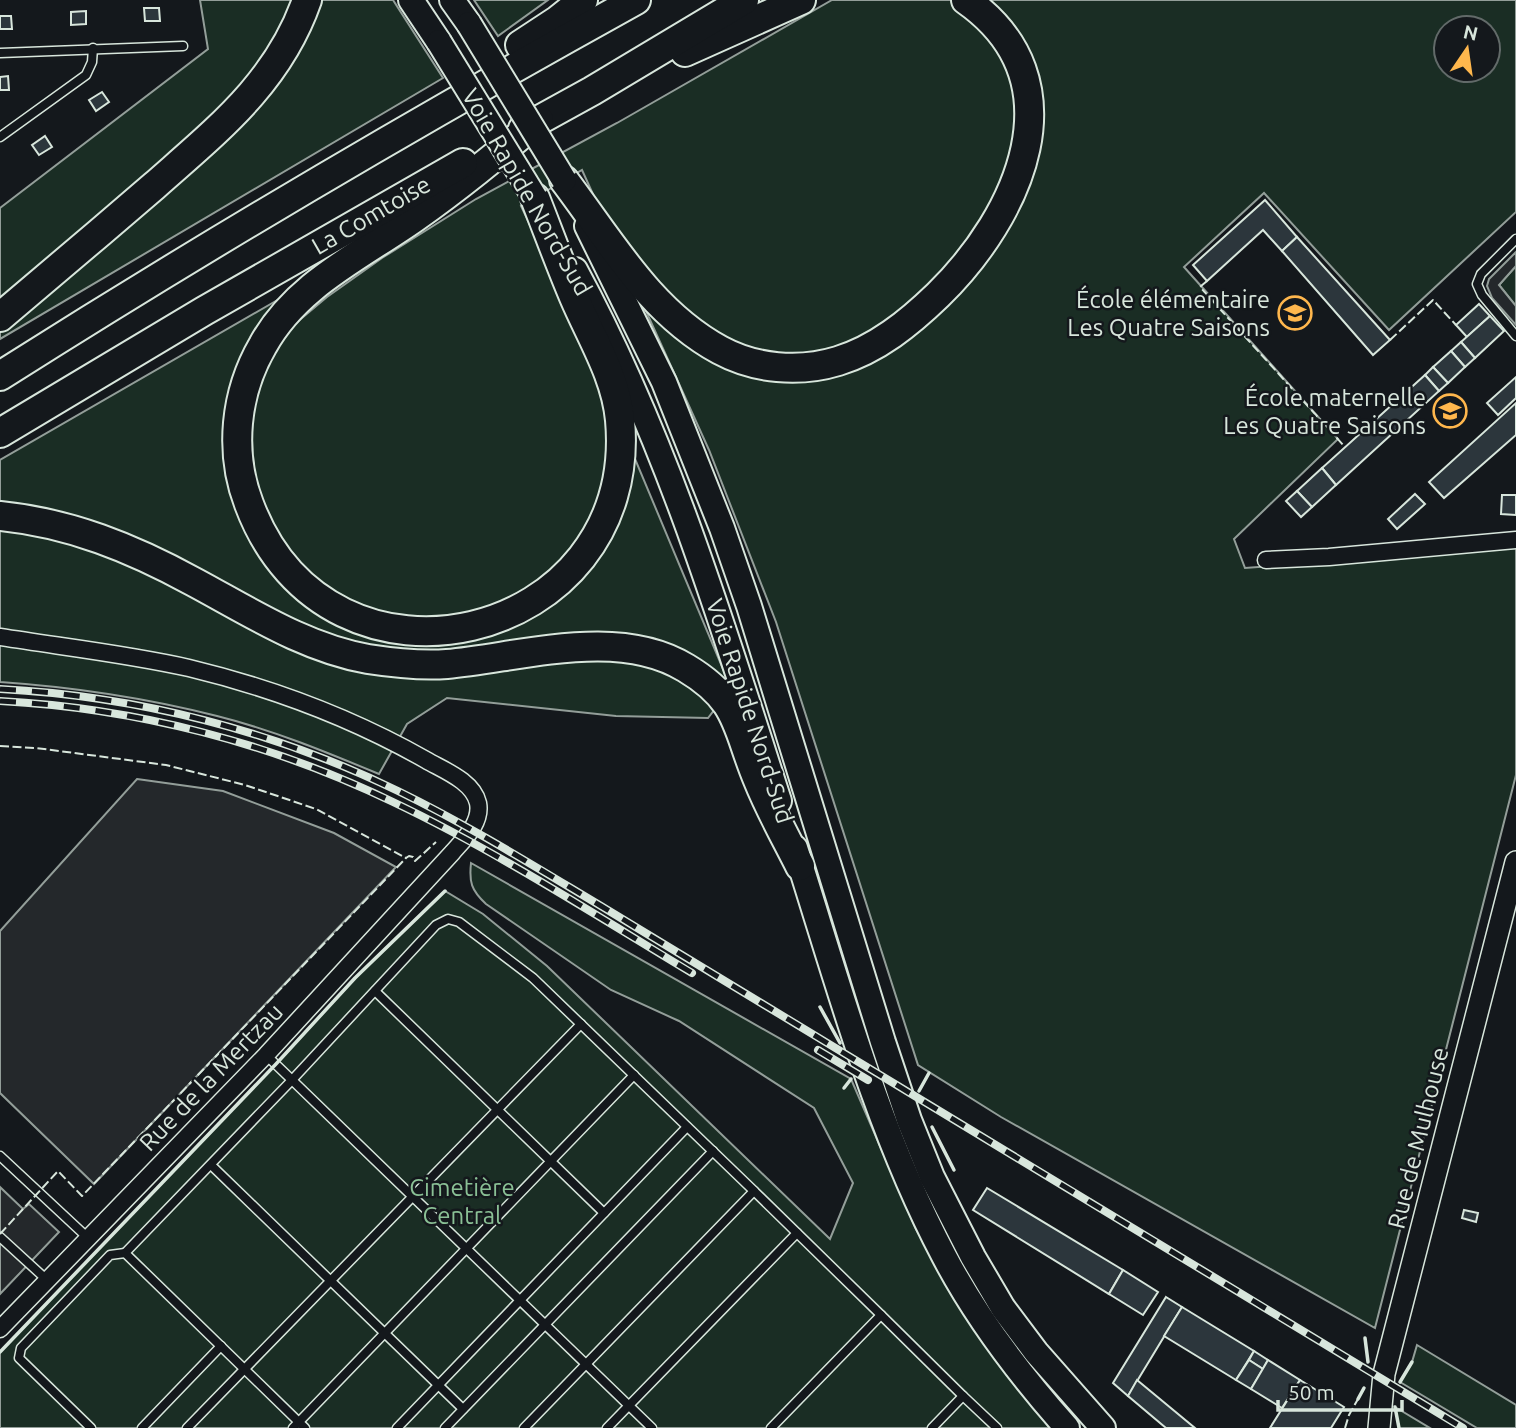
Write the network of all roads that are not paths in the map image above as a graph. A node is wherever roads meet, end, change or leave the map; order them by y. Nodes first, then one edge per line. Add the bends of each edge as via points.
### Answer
1 (307, 0) edge
2 (411, 0) edge
3 (452, 0) edge
4 (583, 0) edge
5 (636, 0) edge
6 (744, 0) edge
7 (801, 0) edge
8 (966, 0) edge
9 (183, 46) dead end
10 (93, 48) junction
11 (0, 53) edge
12 (592, 91) junction
13 (539, 120) junction
14 (0, 137) edge
15 (564, 180) junction
16 (535, 198) junction
17 (1516, 239) edge
18 (204, 250) junction
19 (0, 317) edge
20 (1516, 336) edge
21 (0, 376) edge
22 (0, 433) edge
23 (0, 516) edge
24 (1516, 540) edge
25 (1266, 559) dead end
26 (0, 637) edge
27 (1516, 862) edge
28 (800, 866) junction
29 (375, 991) junction
30 (581, 1024) junction
31 (266, 1055) junction
32 (634, 1075) junction
33 (292, 1080) junction
34 (497, 1109) junction
35 (687, 1126) junction
36 (713, 1151) junction
37 (0, 1156) edge
38 (551, 1161) junction
39 (211, 1166) junction
40 (754, 1191) junction
41 (412, 1195) junction
42 (604, 1213) junction
43 (797, 1233) junction
44 (0, 1237) edge
45 (88, 1238) junction
46 (467, 1248) junction
47 (125, 1253) junction
48 (47, 1280) junction
49 (329, 1281) junction
50 (520, 1300) junction
51 (881, 1315) junction
52 (545, 1324) junction
53 (0, 1329) edge
54 (384, 1334) junction
55 (220, 1346) junction
56 (586, 1364) junction
57 (244, 1368) junction
58 (438, 1385) junction
59 (963, 1396) junction
60 (629, 1406) junction
61 (463, 1409) junction
62 (299, 1426) edge
63 (91, 1428) edge
64 (142, 1428) edge
65 (187, 1428) edge
66 (397, 1428) edge
67 (445, 1428) edge
68 (524, 1428) edge
69 (607, 1428) edge
70 (652, 1428) edge
71 (771, 1428) edge
72 (932, 1428) edge
73 (996, 1428) edge
74 (1067, 1428) edge
75 (1103, 1428) edge
76 (1379, 1428) edge

1 - 19 highway via 278,61 243,105
2 - 16 highway, Voie Rapide Nord-Sud, bridge
3 - 15 highway, Voie Rapide Nord-Sud, bridge
4 - 18 highway
5 - 18 highway
6 - 12 highway, La Comtoise
7 - 12 highway
8 - 15 highway via 1002,34 1019,65 1029,101 1024,161 995,224 950,282 906,324 859,354 819,366 779,367 741,359 705,341 677,322 641,286
9 - 10 lane
10 - 11 lane
10 - 14 lane via 86,75
12 - 13 highway, La Comtoise
13 - 16 highway via 480,170 306,292 275,326 252,366 237,428 245,495 281,562 298,582 337,610 402,631 472,626 545,593 574,566 598,531 620,464 618,401
13 - 22 highway, La Comtoise
15 - 75 highway, Voie Rapide Nord-Sud via 664,382 722,528 883,1042 932,1177 1003,1308
16 - 28 highway, Voie Rapide Nord-Sud via 593,303 664,460
17 - 20 lane via 1481,274 1477,284
18 - 21 highway
23 - 28 highway via 34,519 113,542 291,634 365,658 444,664 601,647 658,655 706,680 733,710 758,781
24 - 25 street
26 - 31 street, Rue de la Mertzau via 153,661 300,701 370,730 472,791 478,806 475,822 452,853
27 - 76 main road, Rue de Mulhouse via 1384,1374
28 - 74 highway, Voie Rapide Nord-Sud via 879,1112 918,1204 944,1258 1009,1359
29 - 30 lane via 436,925 448,919 459,922 533,978
29 - 33 lane
29 - 34 lane
30 - 32 lane
30 - 34 lane
31 - 33 lane
31 - 45 street, Rue de la Mertzau
32 - 35 lane
32 - 38 lane
33 - 39 lane
33 - 41 lane
34 - 38 lane
34 - 41 lane
35 - 36 lane
35 - 42 lane
36 - 40 lane
36 - 52 lane
37 - 45 lane
38 - 42 lane
38 - 46 lane
39 - 47 lane
39 - 49 lane
40 - 43 lane
40 - 56 lane
41 - 46 lane
41 - 49 lane
42 - 50 lane
43 - 51 lane
43 - 60 lane
44 - 48 lane
45 - 48 street, Rue de la Mertzau
46 - 50 lane
46 - 54 lane
47 - 55 lane
47 - 63 lane via 110,1255 20,1348 19,1358
48 - 53 street, Rue de la Mertzau
49 - 54 lane
49 - 57 lane
50 - 52 lane
50 - 58 lane
51 - 59 lane
51 - 71 lane
52 - 56 lane
52 - 61 lane
54 - 58 lane
54 - 62 lane
55 - 57 lane
55 - 64 lane
56 - 60 lane
56 - 68 lane
57 - 62 lane
57 - 65 lane
58 - 61 lane
58 - 66 lane
59 - 72 lane
59 - 73 lane
60 - 69 lane
60 - 70 lane
61 - 67 lane

